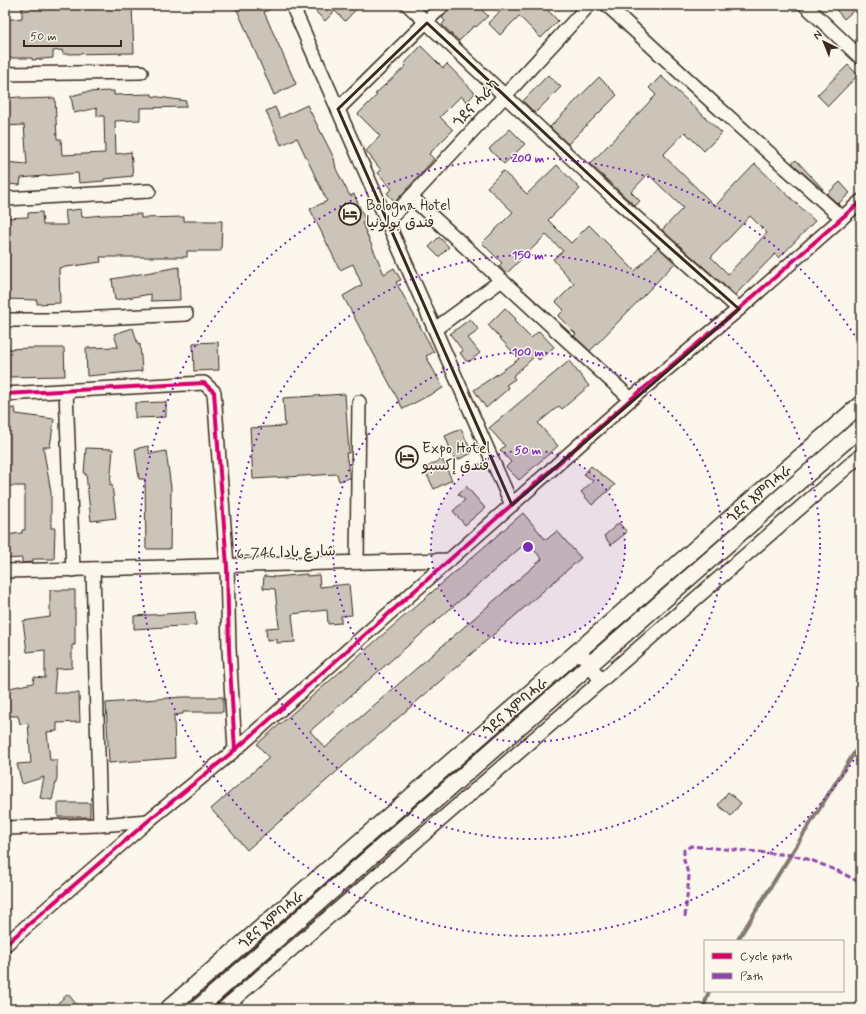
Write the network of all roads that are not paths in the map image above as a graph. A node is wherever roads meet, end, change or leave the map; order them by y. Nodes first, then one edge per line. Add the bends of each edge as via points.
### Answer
1 (292, 5) edge
2 (408, 5) edge
3 (443, 5) edge
4 (589, 5) edge
5 (607, 5) edge
6 (805, 5) edge
7 (427, 23) junction
8 (861, 58) edge
9 (141, 72) dead end
10 (5, 74) edge
11 (504, 96) junction
12 (338, 109) junction
13 (149, 191) dead end
14 (411, 197) junction
15 (5, 199) edge
16 (861, 201) edge
17 (842, 218) junction
18 (386, 222) junction
19 (502, 280) junction
20 (739, 309) junction
21 (186, 314) dead end
22 (5, 320) edge
23 (435, 330) junction
24 (66, 391) junction
25 (5, 394) edge
26 (631, 399) junction
27 (359, 402) dead end
28 (861, 404) edge
29 (861, 427) edge
30 (861, 455) edge
31 (512, 505) junction
32 (715, 532) junction
33 (726, 545) junction
34 (449, 560) junction
35 (738, 561) junction
36 (357, 562) junction
37 (227, 566) junction
38 (93, 569) junction
39 (73, 570) junction
40 (5, 571) edge
41 (580, 651) junction
42 (590, 665) junction
43 (601, 681) junction
44 (235, 750) junction
45 (148, 821) junction
46 (100, 825) junction
47 (5, 828) edge
48 (5, 945) edge
49 (168, 1009) edge
50 (197, 1009) edge
51 (223, 1009) edge

1 - 12 street
2 - 7 street
3 - 7 street
4 - 11 street, ጎደና ሓራካ
5 - 17 street
6 - 8 street
7 - 11 street
7 - 12 street
9 - 10 street
11 - 14 street, ጎደና ሓራካ
11 - 20 street
12 - 18 street
13 - 15 street
14 - 18 street, ጎደና ሓራካ
14 - 19 street
16 - 17 street
17 - 20 street
18 - 23 street
19 - 23 street
19 - 26 street
20 - 26 street
21 - 22 street
23 - 31 street
24 - 25 street
24 - 37 street via 204,383 210,387 214,392
24 - 39 street
26 - 31 street
27 - 36 street
28 - 32 main road, ጎደና እምባሓራ
29 - 33 main road, ጎደና እምባሓራ
30 - 35 street
31 - 34 street
32 - 33 street
32 - 41 main road, ጎደና እምባሓራ
33 - 35 street
33 - 42 main road, ጎደና እምባሓራ
34 - 36 street, شارع بادا 746-6
34 - 44 street
35 - 43 street
36 - 37 street, شارع بادا 746-6
37 - 38 street, شارع بادا 746-6
37 - 44 street
38 - 39 street, شارع بادا 746-6
38 - 46 street
39 - 40 street, شارع بادا 746-6
41 - 42 street
41 - 49 main road, ጎደና እምባሓራ
42 - 43 street
42 - 50 main road, ጎደና እምባሓራ
43 - 51 street
44 - 45 street
45 - 46 street
45 - 48 street
46 - 47 street

